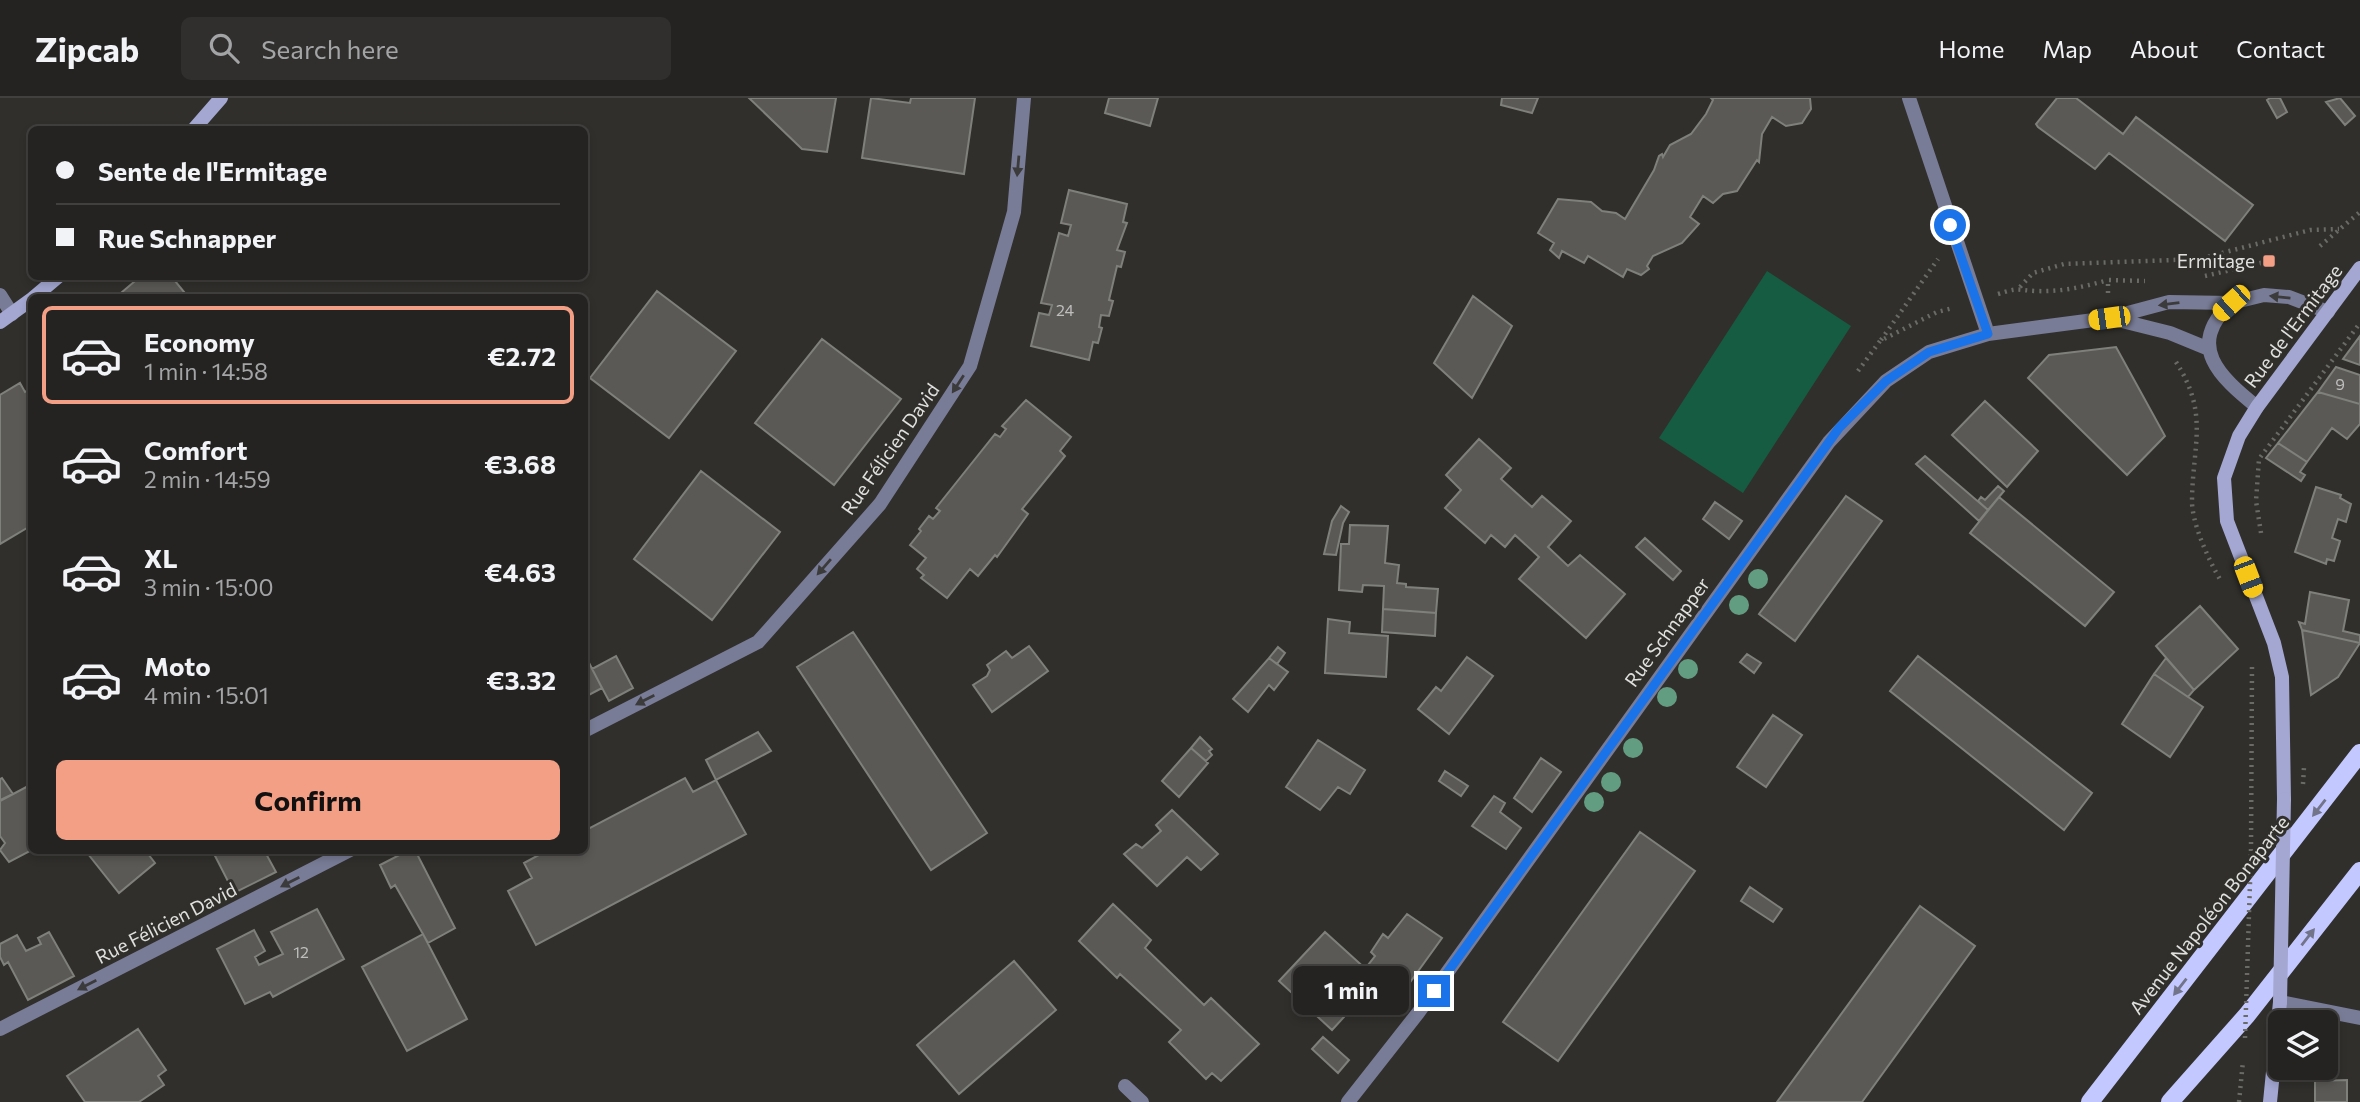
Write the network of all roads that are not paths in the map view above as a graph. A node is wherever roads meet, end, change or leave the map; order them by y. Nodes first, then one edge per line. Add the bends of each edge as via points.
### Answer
1 (220, 98) edge
2 (1024, 98) edge
3 (1909, 98) edge
4 (196, 126) edge
5 (2360, 268) edge
6 (54, 280) edge
7 (37, 294) edge
8 (0, 295) edge
9 (28, 301) edge
10 (2231, 303) junction
11 (2328, 312) junction
12 (6, 318) edge
13 (2109, 318) junction
14 (1988, 334) junction
15 (2208, 349) junction
16 (2257, 407) junction
17 (588, 729) edge
18 (2360, 753) edge
19 (342, 854) edge
20 (2360, 871) edge
21 (2280, 1002) junction
22 (2360, 1018) edge
23 (0, 1029) edge
24 (1125, 1086) dead end
25 (1142, 1102) edge
26 (1348, 1102) edge
27 (2090, 1102) edge
28 (2170, 1102) edge
29 (2270, 1102) edge

1 - 4 main road
2 -> 17 street, Rue Félicien David via 1014,212 970,366 880,504 758,642
3 - 14 street
5 - 11 main road, Rue de l'Ermitage
6 - 7 main road
8 - 12 street
9 - 12 main road
11 -> 10 street, Rue Schnapper via 2289,297 2264,295
10 -> 13 street, Rue Schnapper via 2169,302
10 - 15 street via 2218,315
11 - 16 main road, Rue de l'Ermitage
13 - 14 street, Rue Schnapper
13 - 15 street, Rue Schnapper via 2170,333
14 - 26 street, Rue Schnapper via 1929,352 1886,381 1839,428 1418,1013
15 - 16 street via 2213,365 2228,384
16 - 21 main road, Rue de l'Ermitage, bridge via 2229,460 2223,498 2282,677
18 -> 27 main road, Avenue Napoléon Bonaparte
19 -> 23 street, Rue Félicien David
28 -> 20 main road via 2247,1015
21 - 22 street
21 - 29 main road, Rue de l'Ermitage
24 - 25 street

